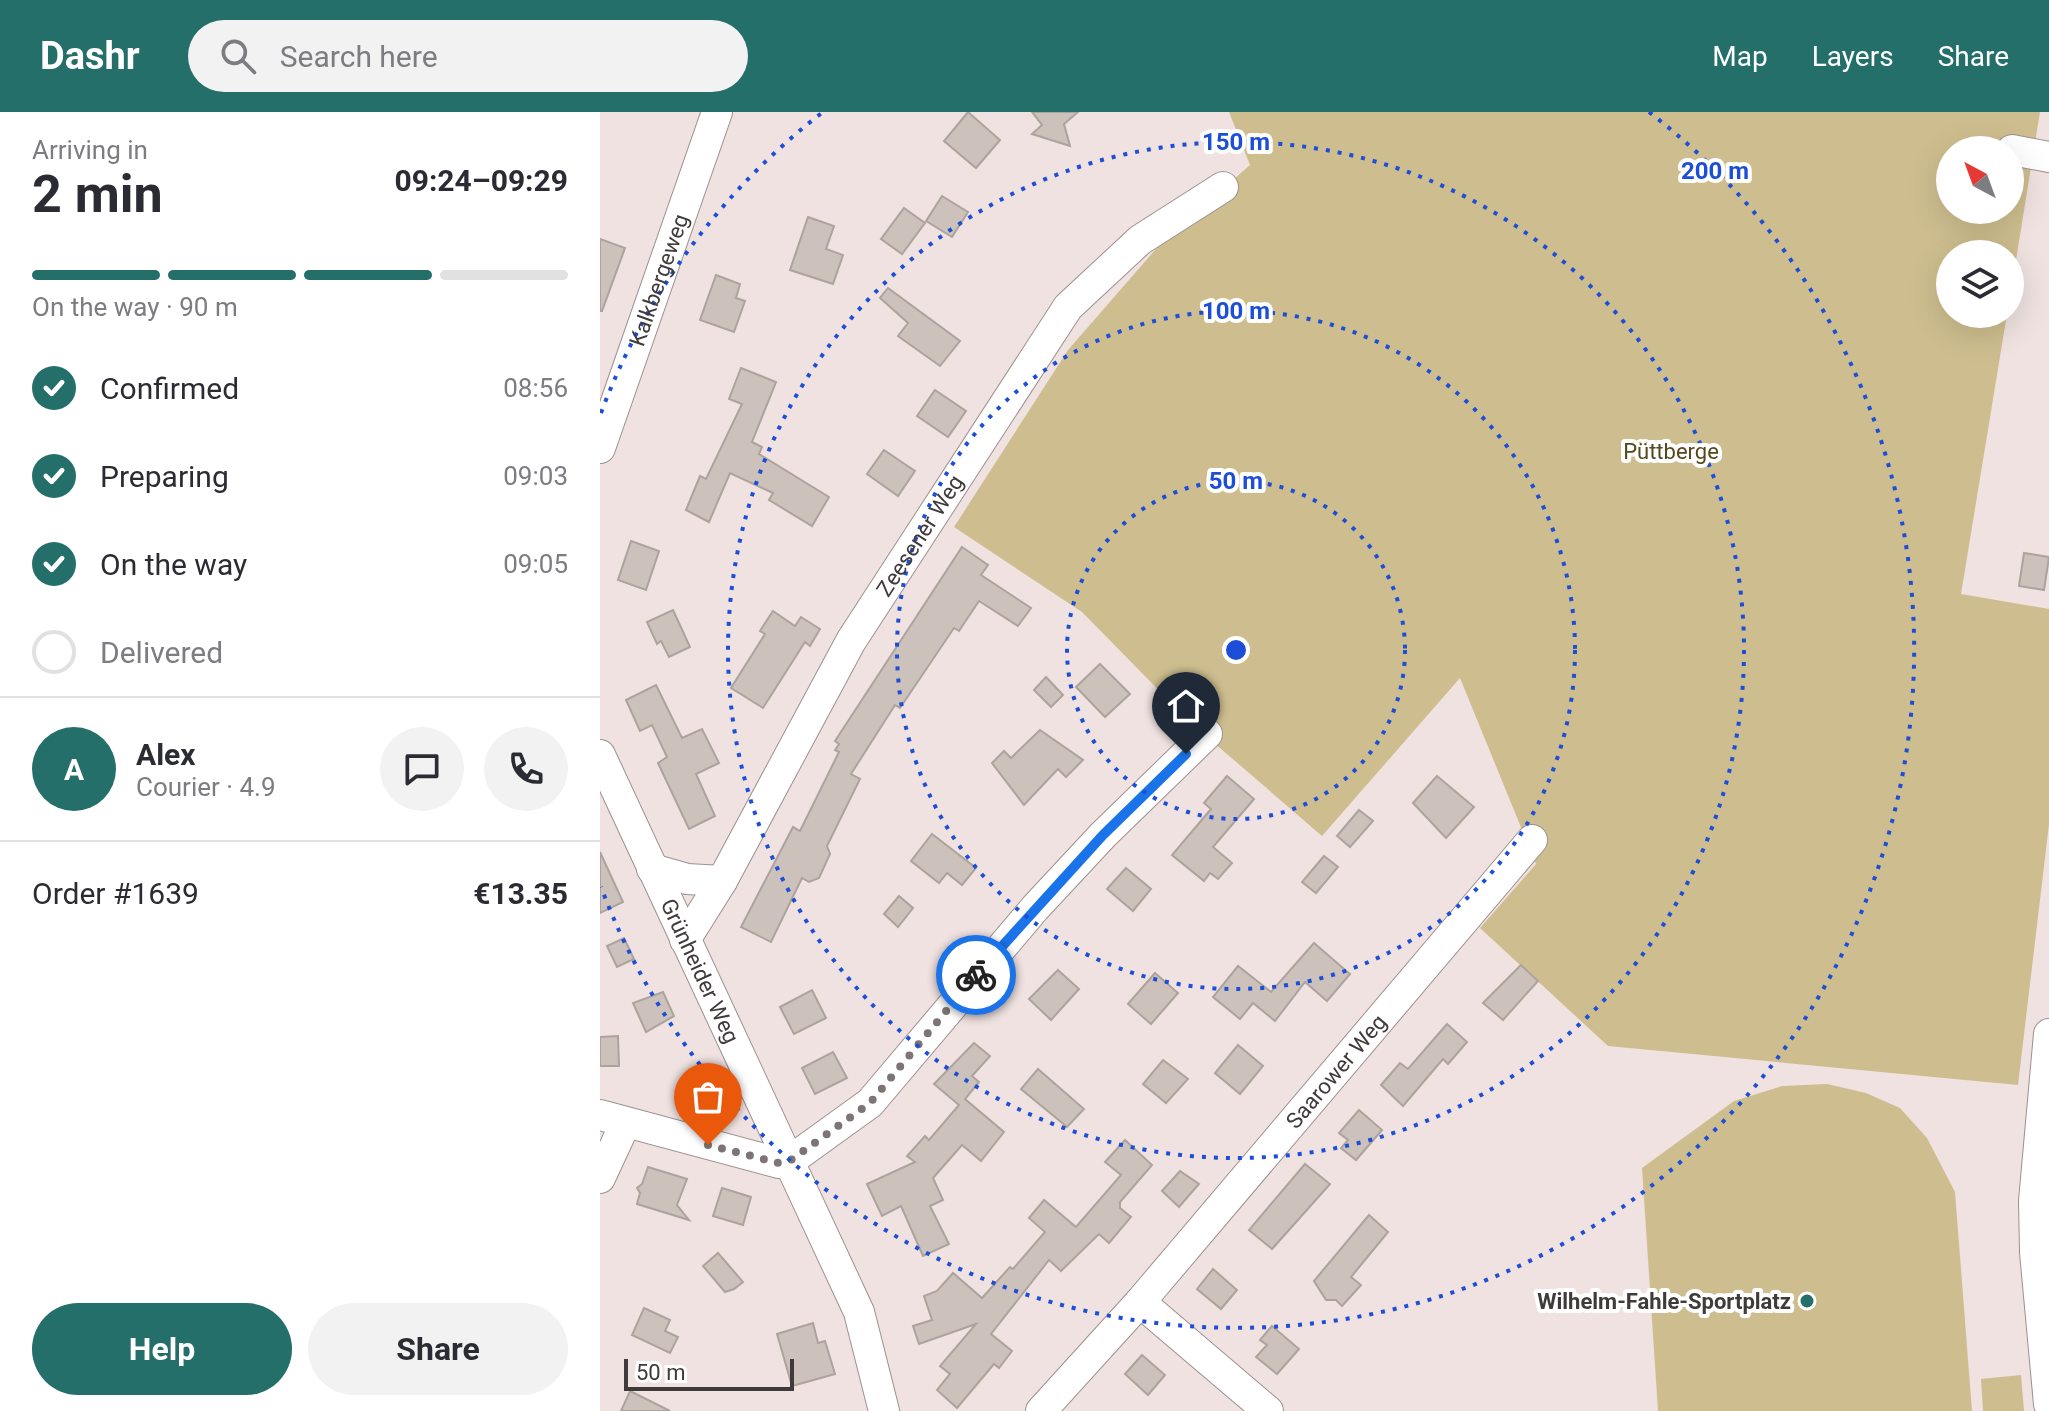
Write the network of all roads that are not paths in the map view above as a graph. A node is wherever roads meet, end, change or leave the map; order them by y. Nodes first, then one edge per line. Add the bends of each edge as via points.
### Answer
1 (717, 112) edge
2 (2024, 152) edge
3 (2049, 157) edge
4 (1223, 187) dead end
5 (600, 448) edge
6 (1207, 734) dead end
7 (600, 755) edge
8 (1532, 840) dead end
9 (652, 869) junction
10 (722, 881) junction
11 (685, 940) junction
12 (2049, 1034) edge
13 (612, 1119) edge
14 (791, 1160) junction
15 (600, 1178) edge
16 (1140, 1302) junction
17 (2049, 1404) edge
18 (884, 1411) edge
19 (1041, 1411) edge
20 (1268, 1411) edge

1 - 5 street, Kalkbergeweg
2 - 3 street
4 - 10 street, Zeesener Weg via 1140,240 1068,307 851,641
6 - 14 street via 1035,908 870,1103
7 - 9 street, Grünheider Weg
8 - 16 street, Saarower Weg
9 - 10 street
9 - 11 street, Grünheider Weg
10 - 11 street, Zeesener Weg
11 - 14 street, Grünheider Weg
12 - 17 street via 2034,1201
13 - 14 street via 779,1163
13 - 15 street
14 - 18 street, Grünheider Weg via 859,1312
16 - 19 street, Saarower Weg
16 - 20 street

